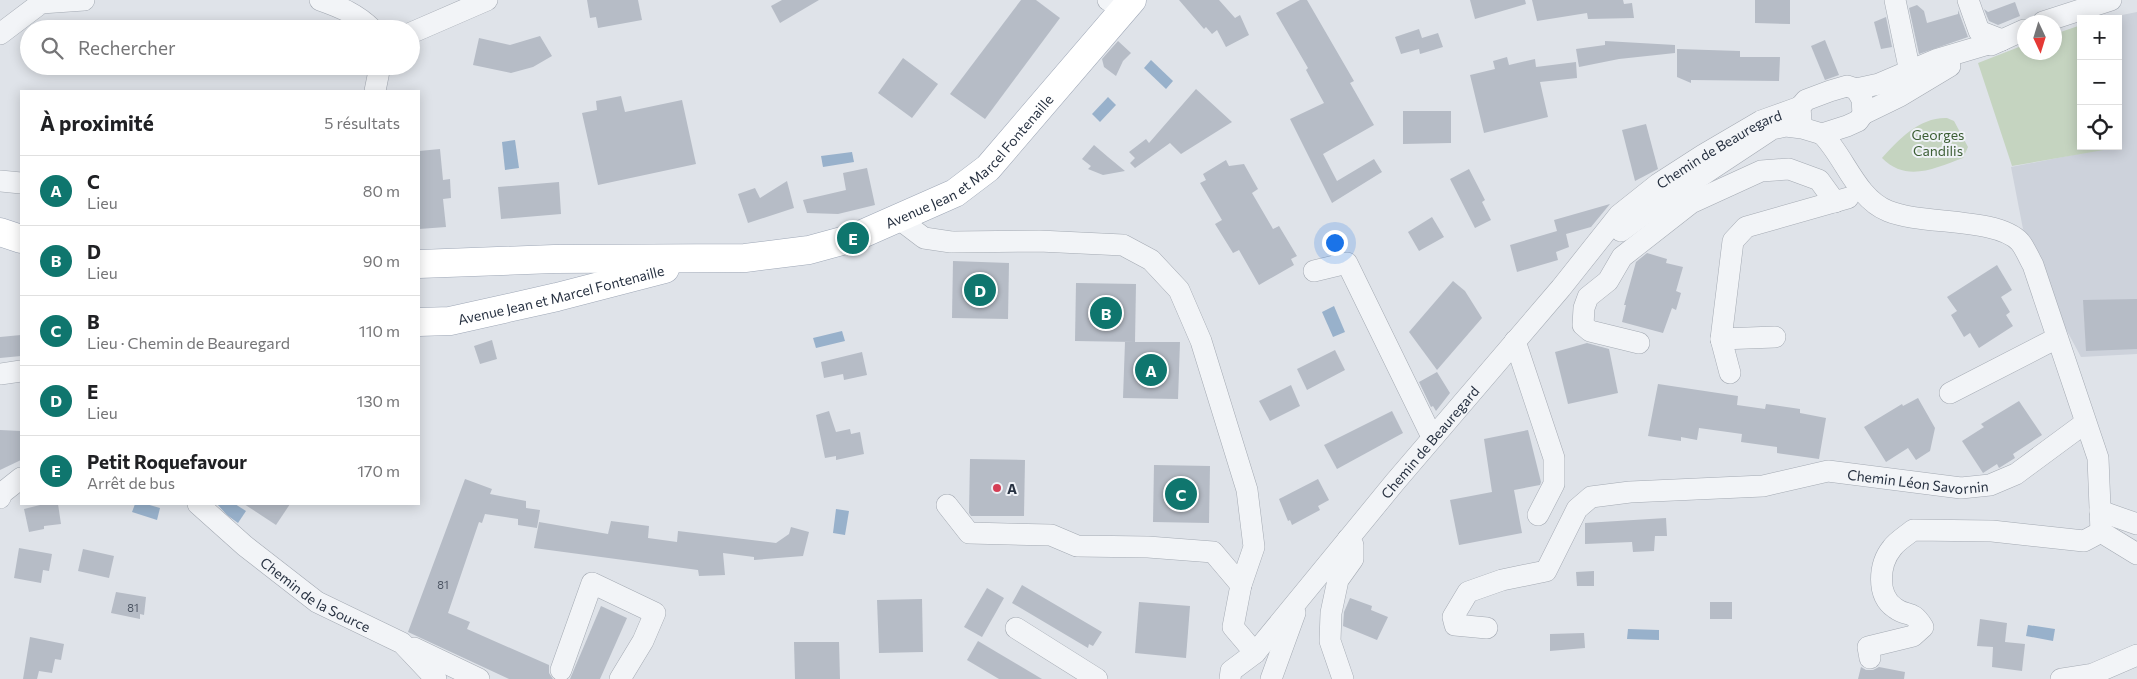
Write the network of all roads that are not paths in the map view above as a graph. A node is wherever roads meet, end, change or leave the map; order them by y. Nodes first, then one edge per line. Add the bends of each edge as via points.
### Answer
1 (84, 0) edge
2 (320, 0) edge
3 (487, 0) edge
4 (1895, 0) edge
5 (1968, 0) edge
6 (2111, 0) edge
7 (1121, 3) edge
8 (2062, 16) edge
9 (363, 20) edge
10 (420, 29) edge
11 (2017, 33) edge
12 (0, 34) edge
13 (2002, 40) junction
14 (1910, 72) junction
15 (378, 75) edge
16 (1856, 88) junction
17 (375, 90) edge
18 (1855, 120) junction
19 (1808, 123) junction
20 (0, 181) edge
21 (20, 183) edge
22 (1859, 186) junction
23 (1835, 202) junction
24 (899, 219) junction
25 (0, 225) edge
26 (20, 226) edge
27 (0, 232) edge
28 (20, 239) edge
29 (554, 259) junction
30 (703, 259) junction
31 (420, 264) edge
32 (1314, 271) dead end
33 (557, 297) junction
34 (450, 321) junction
35 (420, 322) edge
36 (420, 332) edge
37 (1775, 337) dead end
38 (2057, 338) junction
39 (1721, 339) junction
40 (1515, 341) junction
41 (1639, 343) dead end
42 (20, 371) edge
43 (1730, 373) dead end
44 (0, 374) edge
45 (1950, 393) dead end
46 (2085, 423) junction
47 (1432, 437) junction
48 (20, 479) edge
49 (1, 495) edge
50 (199, 505) edge
51 (947, 505) dead end
52 (1538, 515) dead end
53 (2101, 522) junction
54 (2137, 524) edge
55 (1348, 539) junction
56 (2137, 554) edge
57 (1241, 585) junction
58 (1301, 597) junction
59 (1016, 628) dead end
60 (1487, 628) dead end
61 (402, 643) junction
62 (1255, 653) junction
63 (2137, 655) edge
64 (1870, 658) dead end
65 (561, 670) dead end
66 (436, 679) edge
67 (479, 679) edge
68 (620, 679) edge
69 (1097, 679) edge
70 (1230, 679) edge
71 (1271, 679) edge
72 (1344, 679) edge
73 (2061, 679) edge

1 - 12 street via 42,3
2 - 9 street via 345,8
3 - 10 street
4 - 14 street
5 - 13 street via 1979,31
6 - 8 street
7 - 24 main road, Avenue Jean et Marcel Fontenaille via 988,168 955,193
11 - 13 street
13 - 14 street via 1938,59
13 - 18 street
14 - 16 street via 1879,84
15 - 17 street
16 - 18 street via 1862,99
16 - 19 street via 1848,86 1806,100
18 - 19 street
18 - 22 street via 1848,154
19 - 22 street via 1838,151
19 - 40 street, Chemin de Beauregard via 1761,121 1658,184 1619,215
20 - 21 street
22 - 23 street
22 - 38 street via 1870,200 1888,211 2007,232 2020,242 2032,265
23 - 39 street via 1746,227 1733,241
23 - 41 street via 1819,180 1789,169 1761,171 1690,203 1622,258 1608,281 1588,297 1583,325 1590,331
24 - 30 main road, Avenue Jean et Marcel Fontenaille via 853,238 809,250 778,256
24 - 57 street via 924,238 952,242 1039,241 1123,245 1151,260 1179,290 1201,341 1247,490 1254,547
25 - 26 main road
27 - 28 main road
29 - 30 main road, Avenue Jean et Marcel Fontenaille
29 - 31 main road, Avenue Jean et Marcel Fontenaille
29 - 33 main road via 567,274
30 - 33 main road, Avenue Jean et Marcel Fontenaille
32 - 47 street via 1347,263
33 - 34 main road, Avenue Jean et Marcel Fontenaille
34 - 35 main road, Avenue Jean et Marcel Fontenaille
34 - 36 street
37 - 39 street
38 - 45 street
38 - 46 street
39 - 43 street
40 - 47 street, Chemin de Beauregard
40 - 52 street via 1554,458 1554,484
42 - 44 street
46 - 53 street via 2098,458
46 - 60 street, Chemin Léon Savornin via 2016,474 1990,485 1961,488 1828,471 1763,486 1630,492 1592,497 1577,509 1546,571 1502,580 1468,592 1453,617 1455,625
47 - 55 street, Chemin de Beauregard
48 - 49 street
50 - 61 street, Chemin de la Source via 245,546 317,602
51 - 57 street via 969,533 1051,535 1078,546 1148,546 1213,552
53 - 54 street
53 - 56 street
53 - 64 street via 2084,541 1992,531 1913,530 1892,548 1881,569 1883,593 1895,608 1916,616 1923,626 1913,636 1868,647
55 - 58 street, Chemin de Beauregard
55 - 72 street via 1353,545 1353,559 1338,580 1331,613 1330,640
57 - 62 street via 1233,627
58 - 62 street, Chemin de Beauregard
58 - 71 street, Chemin de Beauregard
59 - 69 street
61 - 66 street, Chemin de la Source
61 - 67 street
62 - 70 street, Chemin de Beauregard via 1231,671
63 - 73 street via 2093,674
65 - 68 street via 592,583 655,613 643,641

